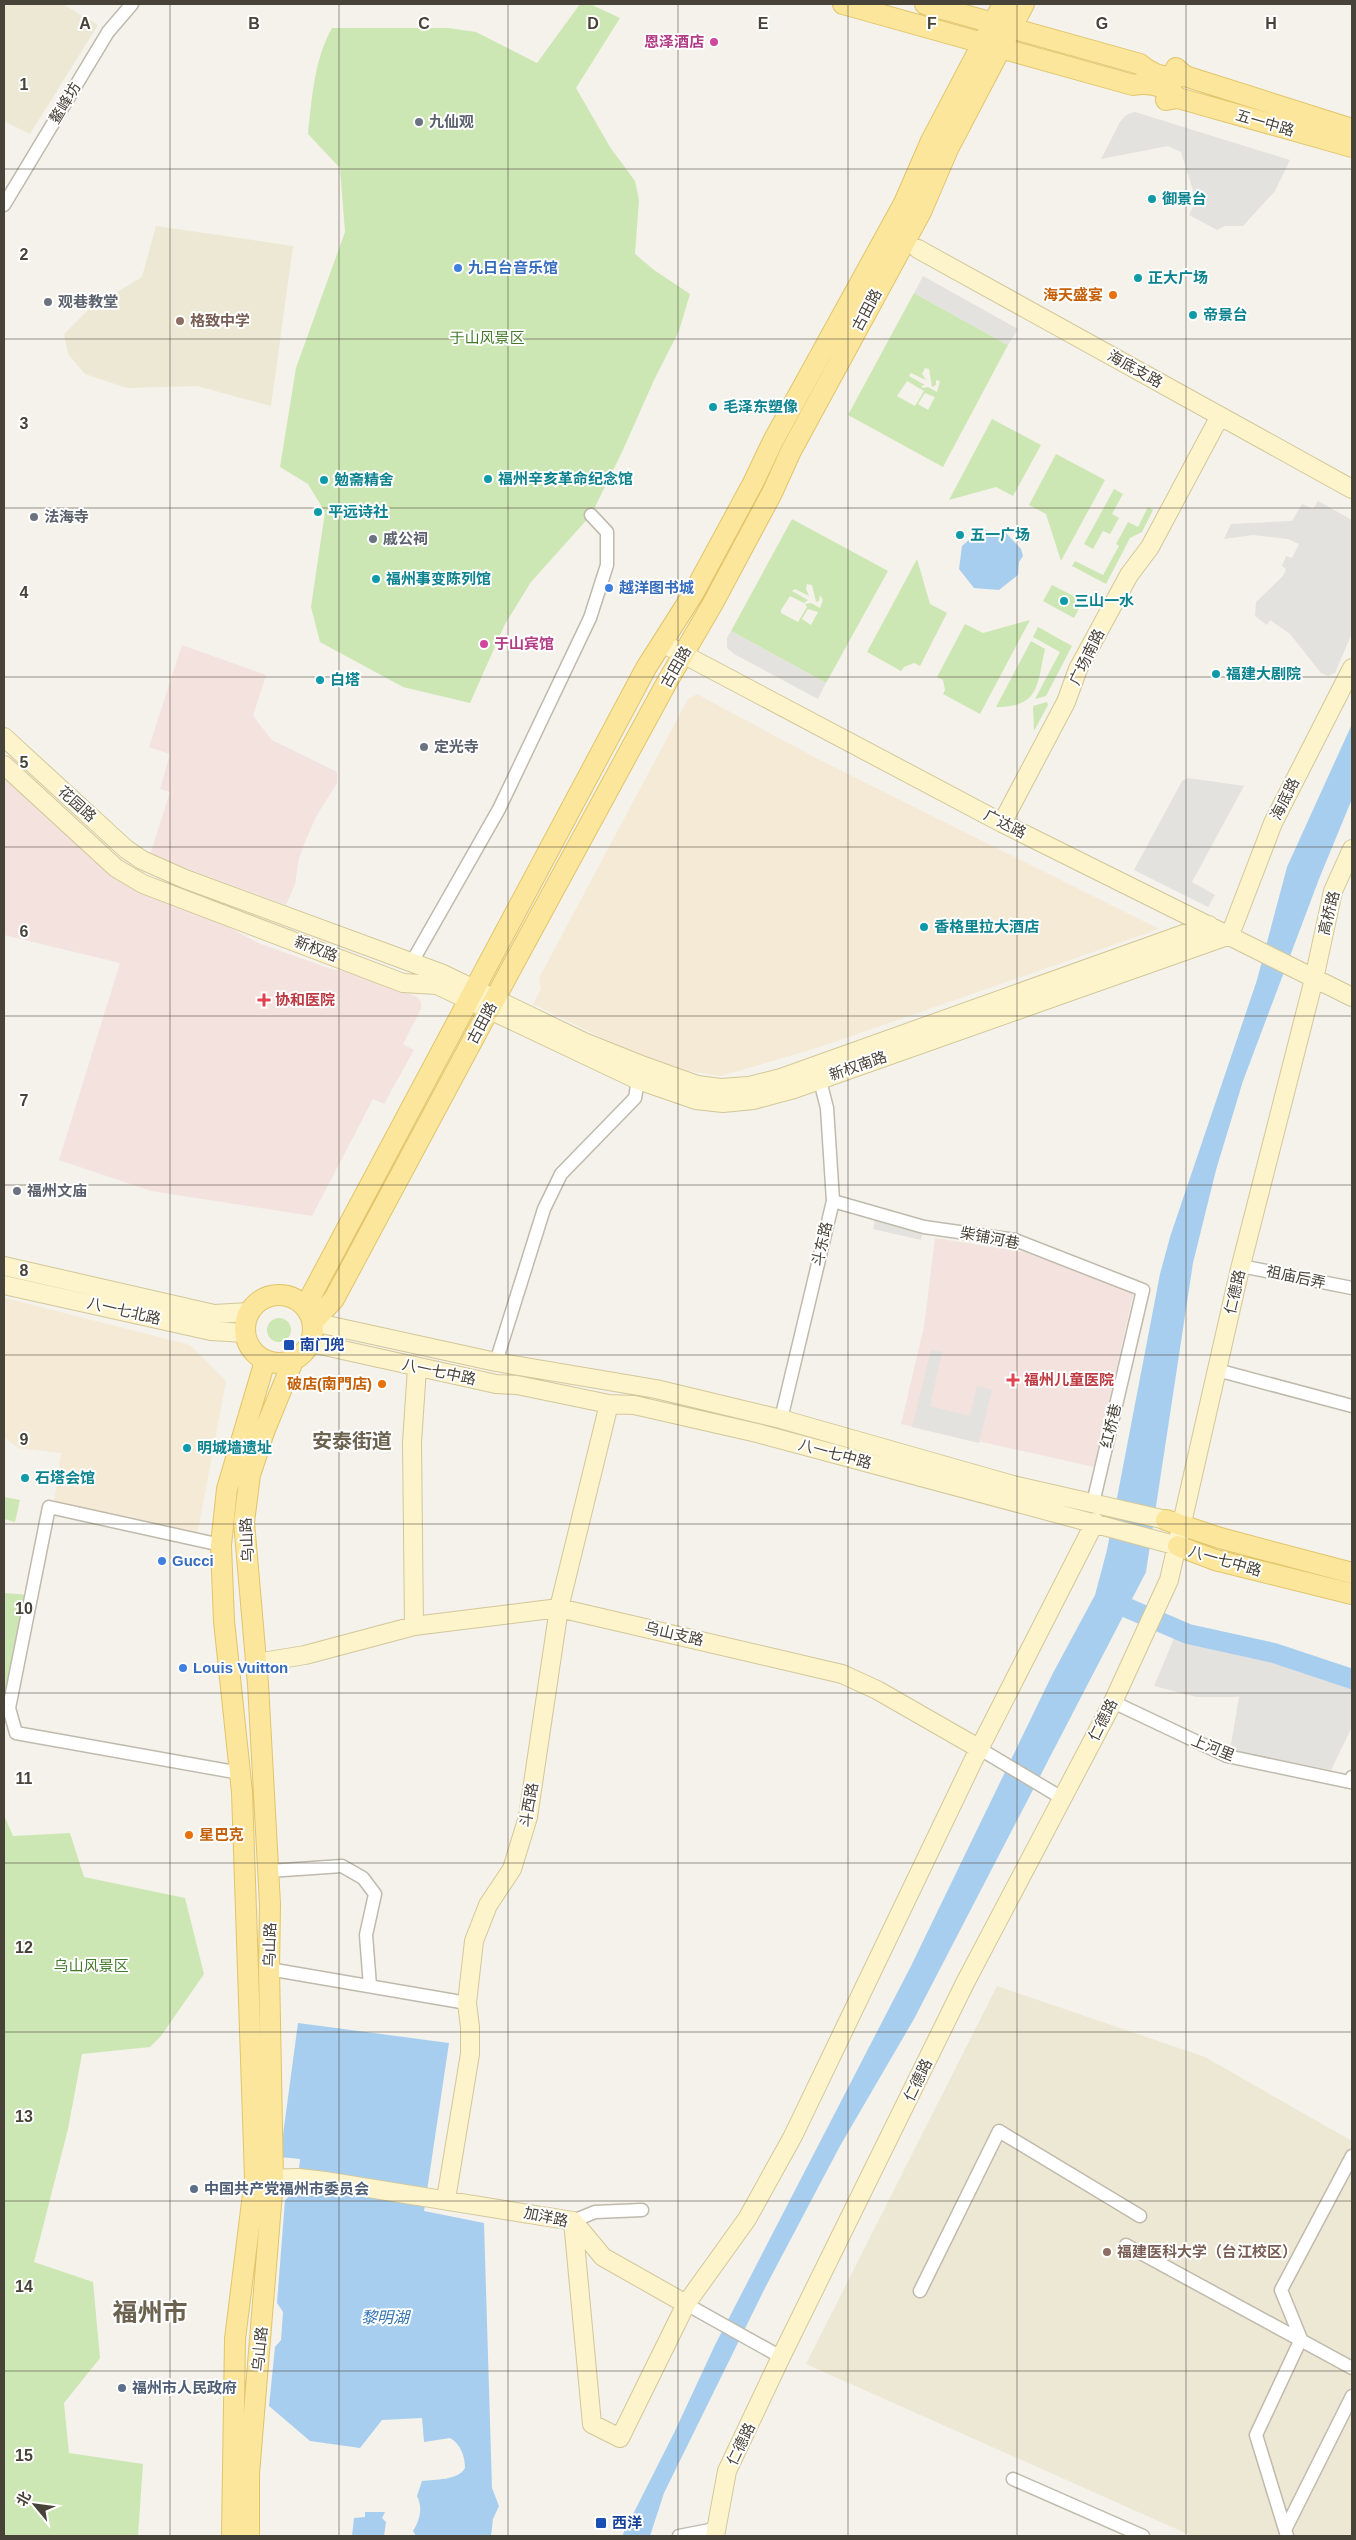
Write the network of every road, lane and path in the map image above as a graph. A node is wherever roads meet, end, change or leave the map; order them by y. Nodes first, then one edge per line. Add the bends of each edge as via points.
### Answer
1 (132, 4) edge
2 (843, 4) edge
3 (925, 4) edge
4 (1003, 4) edge
5 (1024, 4) edge
6 (1003, 26) junction
7 (992, 46) junction
8 (1352, 129) edge
9 (1352, 147) edge
10 (4, 205) edge
11 (918, 249) dead end
12 (1220, 416) junction
13 (1352, 489) edge
14 (591, 515) dead end
15 (662, 642) junction
16 (683, 654) junction
17 (1352, 668) edge
18 (4, 737) edge
19 (4, 765) edge
20 (1002, 823) junction
21 (1352, 849) edge
22 (155, 866) joint
23 (144, 884) joint
24 (1209, 925) junction
25 (1238, 939) junction
26 (412, 962) junction
27 (1306, 974) junction
28 (471, 993) junction
29 (1352, 997) edge
30 (492, 1004) junction
31 (818, 1073) junction
32 (638, 1080) junction
33 (833, 1201) junction
34 (4, 1266) edge
35 (1241, 1266) junction
36 (4, 1285) edge
37 (1352, 1288) edge
38 (1143, 1290) joint
39 (249, 1312) junction
40 (309, 1314) junction
41 (244, 1333) junction
42 (311, 1343) junction
43 (293, 1361) junction
44 (266, 1362) junction
45 (496, 1362) junction
46 (417, 1368) junction
47 (1217, 1370) junction
48 (609, 1404) junction
49 (1352, 1406) edge
50 (781, 1419) junction
51 (1094, 1503) junction
52 (1094, 1522) junction
53 (1174, 1522) junction
54 (1174, 1545) junction
55 (221, 1546) junction
56 (1352, 1573) edge
57 (1352, 1594) edge
58 (559, 1608) junction
59 (414, 1626) junction
60 (256, 1663) junction
61 (1113, 1702) junction
62 (6, 1708) edge
63 (980, 1749) junction
64 (240, 1773) junction
65 (1351, 1780) edge
66 (1062, 1798) junction
67 (269, 1871) junction
68 (269, 1969) junction
69 (370, 1986) junction
70 (467, 2003) junction
71 (1352, 2156) edge
72 (264, 2179) junction
73 (446, 2199) junction
74 (642, 2210) dead end
75 (1140, 2216) dead end
76 (573, 2221) junction
77 (1126, 2245) dead end
78 (920, 2291) dead end
79 (686, 2304) junction
80 (1302, 2339) junction
81 (780, 2357) junction
82 (1352, 2368) edge
83 (1352, 2396) edge
84 (1013, 2479) dead end
85 (1286, 2532) edge
86 (715, 2533) edge
87 (232, 2536) edge
88 (249, 2536) edge
89 (679, 2536) edge
90 (1142, 2536) edge

1 - 10 street, 鳌峰坊 via 108,32
2 - 7 main road, 五一中路
3 - 6 main road, 五一中路
4 - 6 main road, 古田路
5 - 6 main road, 古田路
6 - 7 main road, 古田路
6 - 8 main road, 五一中路 via 1140,64 1148,72 1173,78 1185,76
7 - 9 main road, 五一中路 via 1132,85 1141,94 1166,100 1178,98
7 - 15 main road, 古田路 via 931,141 904,203 773,441 754,483 693,594
7 - 16 main road, 古田路 via 921,212
11 - 12 street, 海底支路
12 - 13 street, 海底支路
12 - 20 street, 广场南路 via 1150,547 1129,575 1083,660 1066,702
14 - 26 street via 608,532 607,565 590,618 500,808
15 - 16 street, 广达路
15 - 28 main road, 古田路
16 - 20 street, 广达路
16 - 30 main road, 古田路
17 - 25 street, 海底路 via 1273,824
18 - 22 street, 花园路 via 126,849
19 - 23 street, 花园路 via 116,868
20 - 24 street, 广达路
21 - 27 street, 高桥路 via 1333,891
22 - 26 street, 新权路
23 - 28 street, 新权路 via 403,983 437,985
24 - 25 street, 广达路
24 - 31 street, 新权南路
25 - 27 street, 广达路
25 - 31 street, 新权南路
26 - 28 street, 新权路
27 - 29 street, 广达路
27 - 35 street, 仁德路
28 - 30 street, 新权路
28 - 40 main road, 古田路
30 - 31 street, 新权南路 via 697,1085 721,1088 749,1086
30 - 32 street, 新权南路 via 576,1053
30 - 40 main road, 古田路 via 334,1299
31 - 32 street, 新权南路 via 754,1100 723,1102 696,1100
31 - 33 street, 斗东路 via 827,1108
32 - 45 street via 635,1098 561,1174 544,1209
33 - 38 street, 柴铺河巷 via 924,1226 1014,1240
33 - 50 street, 斗东路
34 - 39 street via 214,1314
35 - 37 street, 祖庙后弄
35 - 47 street, 仁德路
36 - 41 street, 八一七北路 via 211,1331
38 - 51 street, 红桥巷
39 - 40 main road via 256,1304 276,1295 287,1296
39 - 41 main road
40 - 42 main road via 313,1335
40 - 45 street, 八一七中路
41 - 44 main road via 251,1350
42 - 43 main road
42 - 46 street, 八一七中路
43 - 44 main road via 284,1364
43 - 60 main road, 乌山路 via 250,1474 244,1522
44 - 55 main road, 乌山路 via 227,1489
45 - 50 street, 八一七中路 via 656,1389
46 - 48 street, 八一七中路
46 - 59 street via 412,1442
47 - 49 street
47 - 53 street, 仁德路
48 - 52 street, 八一七中路 via 634,1405 757,1433
48 - 58 street, 斗西路
50 - 51 street, 八一七中路 via 1013,1485
51 - 53 street, 八一七中路
52 - 54 street, 八一七中路
52 - 63 street
53 - 54 street, 仁德路
53 - 56 main road, 八一七中路 via 1220,1538
54 - 57 main road, 八一七中路 via 1215,1560
54 - 61 street, 仁德路 via 1159,1605
55 - 62 street via 49,1507
55 - 64 main road, 乌山路 via 224,1621
58 - 59 street, 乌山支路
58 - 63 street, 乌山支路 via 842,1674 877,1690
58 - 70 street, 斗西路 via 528,1817 512,1869 479,1923 470,1960
59 - 60 street, 乌山支路 via 305,1655
60 - 67 main road, 乌山路
61 - 65 street, 上河里 via 1227,1756
61 - 66 street, 仁德路
62 - 64 street via 16,1733
63 - 66 street, 乌山支路
63 - 79 street via 783,2155 747,2219
64 - 72 main road, 乌山路
66 - 81 street, 仁德路 via 965,1983
67 - 68 main road, 乌山路
67 - 69 street via 342,1866 363,1878 375,1894 366,1935
68 - 69 street
68 - 72 main road, 乌山路
69 - 70 street
70 - 73 street, 斗西路 via 470,2054
71 - 80 street via 1281,2290
72 - 73 street, 加洋路 via 299,2178
72 - 87 main road, 乌山路 via 235,2339
72 - 88 main road, 乌山路 via 249,2474
73 - 76 street, 加洋路
74 - 76 street via 595,2212
75 - 78 street via 999,2131
76 - 79 street, 加洋路 via 603,2257
76 - 79 street via 592,2424 620,2438
77 - 80 street
79 - 81 street, 加洋路
80 - 82 street
80 - 85 street via 1256,2435
81 - 86 street, 仁德路 via 727,2471
83 - 85 street
84 - 90 street
86 - 89 street

